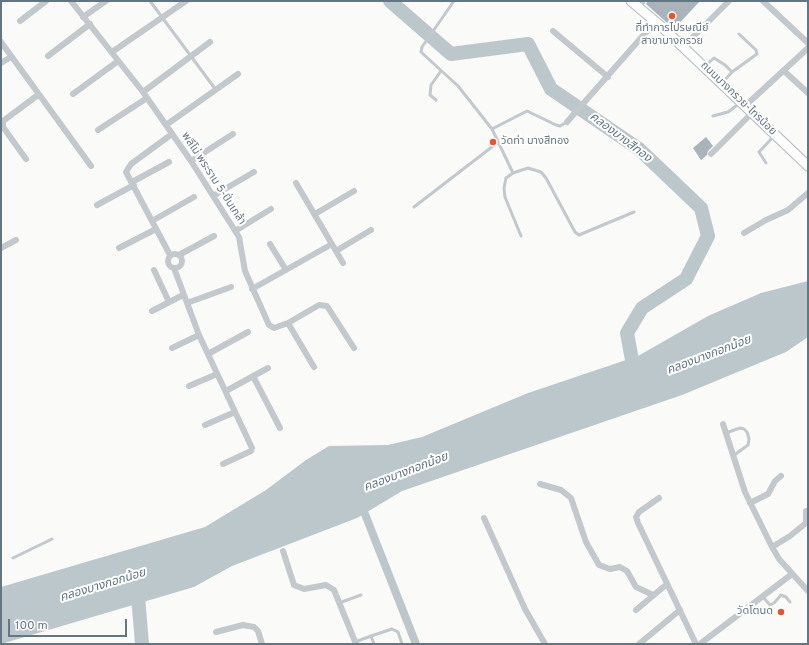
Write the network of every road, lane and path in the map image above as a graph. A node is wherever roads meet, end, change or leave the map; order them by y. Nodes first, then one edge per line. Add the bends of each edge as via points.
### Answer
1 (46, 1) edge
2 (71, 1) edge
3 (106, 1) edge
4 (150, 1) edge
5 (186, 1) edge
6 (454, 1) edge
7 (631, 1) edge
8 (729, 1) edge
9 (763, 1) edge
10 (642, 4) edge
11 (83, 17) junction
12 (162, 18) junction
13 (20, 21) dead end
14 (655, 22) junction
15 (90, 24) junction
16 (553, 31) dead end
17 (739, 34) dead end
18 (1, 42) edge
19 (210, 42) dead end
20 (808, 43) edge
21 (682, 47) junction
22 (808, 48) edge
23 (112, 52) junction
24 (12, 56) junction
25 (48, 56) dead end
26 (190, 57) junction
27 (118, 61) junction
28 (1, 63) edge
29 (704, 67) junction
30 (442, 71) junction
31 (784, 71) junction
32 (732, 72) junction
33 (238, 74) dead end
34 (608, 77) junction
35 (722, 84) junction
36 (216, 90) junction
37 (143, 92) junction
38 (808, 93) edge
39 (73, 94) dead end
40 (38, 95) junction
41 (147, 98) junction
42 (436, 100) dead end
43 (743, 104) junction
44 (752, 113) junction
45 (714, 116) dead end
46 (567, 122) joint
47 (166, 126) junction
48 (492, 129) junction
49 (98, 130) dead end
50 (172, 134) junction
51 (233, 134) dead end
52 (775, 135) junction
53 (497, 143) junction
54 (711, 154) dead end
55 (26, 159) dead end
56 (191, 161) junction
57 (169, 162) dead end
58 (766, 163) dead end
59 (90, 166) dead end
60 (808, 166) edge
61 (254, 172) dead end
62 (513, 173) junction
63 (296, 183) dead end
64 (133, 184) junction
65 (354, 191) dead end
66 (808, 193) edge
67 (213, 196) junction
68 (194, 197) dead end
69 (97, 205) dead end
70 (414, 207) dead end
71 (271, 209) dead end
72 (634, 212) dead end
73 (315, 214) junction
74 (152, 221) junction
75 (156, 229) junction
76 (371, 230) dead end
77 (235, 231) junction
78 (744, 233) dead end
79 (214, 236) dead end
80 (520, 236) dead end
81 (16, 240) dead end
82 (270, 244) dead end
83 (332, 244) junction
84 (1, 248) edge
85 (119, 248) dead end
86 (336, 251) junction
87 (179, 255) junction
88 (170, 256) junction
89 (343, 263) dead end
90 (174, 268) junction
91 (154, 270) dead end
92 (286, 270) junction
93 (232, 287) dead end
94 (252, 289) junction
95 (183, 295) junction
96 (169, 302) junction
97 (187, 303) junction
98 (152, 311) dead end
99 (288, 323) junction
100 (248, 332) dead end
101 (199, 335) junction
102 (172, 348) dead end
103 (354, 348) dead end
104 (208, 354) junction
105 (314, 367) dead end
106 (268, 368) dead end
107 (216, 374) junction
108 (253, 376) junction
109 (189, 386) dead end
110 (226, 392) junction
111 (235, 412) junction
112 (723, 424) dead end
113 (205, 425) dead end
114 (280, 428) dead end
115 (726, 433) junction
116 (733, 456) junction
117 (223, 464) dead end
118 (781, 476) dead end
119 (540, 484) dead end
120 (659, 498) dead end
121 (750, 503) junction
122 (806, 511) dead end
123 (484, 518) dead end
124 (52, 539) dead end
125 (772, 547) junction
126 (283, 551) dead end
127 (13, 558) dead end
128 (792, 574) junction
129 (667, 584) junction
130 (808, 591) edge
131 (361, 595) dead end
132 (652, 595) junction
133 (762, 596) junction
134 (790, 602) dead end
135 (339, 603) junction
136 (636, 610) dead end
137 (680, 610) junction
138 (216, 632) dead end
139 (371, 636) junction
140 (356, 643) edge
141 (262, 644) edge
142 (374, 644) edge
143 (402, 644) edge
144 (545, 644) edge
145 (639, 644) edge
146 (696, 644) edge
147 (700, 644) edge

1 - 13 street
2 - 11 street, พลีโน่ พระราม 5-ปิ่นเกล้า
3 - 11 street
4 - 12 lane
5 - 12 street
6 - 30 lane via 421,50 422,54
7 - 10 main road, ถนนบางกรวย-ไทรน้อย
8 - 21 street
9 - 20 street
10 - 14 main road, ถนนบางกรวย-ไทรน้อย
11 - 15 street, พลีโน่ พระราม 5-ปิ่นเกล้า
12 - 23 street
12 - 26 lane
14 - 21 main road, ถนนบางกรวย-ไทรน้อย
14 - 34 street
15 - 23 street, พลีโน่ พระราม 5-ปิ่นเกล้า
15 - 25 street
16 - 34 street
17 - 32 lane via 757,54
18 - 24 street
19 - 26 street
21 - 29 main road, ถนนบางกรวย-ไทรน้อย
22 - 31 street
23 - 27 street, พลีโน่ พระราม 5-ปิ่นเกล้า
24 - 28 street
24 - 40 street
26 - 36 lane
26 - 37 street
27 - 37 street, พลีโน่ พระราม 5-ปิ่นเกล้า
27 - 39 street
29 - 32 lane via 714,58
29 - 35 main road, ถนนบางกรวย-ไทรน้อย
30 - 42 lane via 431,85 430,95
30 - 48 lane via 458,86
31 - 38 street
31 - 43 street
32 - 35 lane
33 - 36 street
34 - 46 street
35 - 43 main road, ถนนบางกรวย-ไทรน้อย
36 - 47 street
37 - 41 street, พลีโน่ พระราม 5-ปิ่นเกล้า
40 - 55 street via 3,121 3,127
40 - 59 street
41 - 47 street, พลีโน่ พระราม 5-ปิ่นเกล้า
41 - 49 street
43 - 44 main road, ถนนบางกรวย-ไทรน้อย
43 - 45 lane
44 - 52 main road, ถนนบางกรวย-ไทรน้อย
44 - 54 street
46 - 48 lane via 560,126 556,125 527,111
47 - 50 street, พลีโน่ พระราม 5-ปิ่นเกล้า
48 - 53 lane
50 - 56 street, พลีโน่ พระราม 5-ปิ่นเกล้า
50 - 64 street via 130,164 126,172
51 - 56 street
52 - 58 lane via 759,152
52 - 60 main road, ถนนบางกรวย-ไทรน้อย
53 - 62 lane
53 - 70 lane
56 - 67 street, พลีโน่ พระราม 5-ปิ่นเกล้า
57 - 64 street
61 - 67 street
62 - 72 lane via 528,168 541,172 579,235
62 - 80 lane via 506,178 504,193
63 - 73 street
64 - 69 street
64 - 74 street
65 - 73 street
66 - 78 street via 788,210
67 - 77 street, พลีโน่ พระราม 5-ปิ่นเกล้า
68 - 74 street
71 - 77 street
73 - 83 street
74 - 75 street
75 - 85 street
75 - 88 street
76 - 86 street
77 - 94 street, พลีโน่ พระราม 5-ปิ่นเกล้า via 239,237 245,271
79 - 87 street
81 - 84 street
82 - 92 street
83 - 86 street
83 - 92 street
86 - 89 street
87 - 88 street
87 - 90 street via 182,264
88 - 90 street via 168,264
90 - 95 street
91 - 96 street
92 - 94 street
93 - 97 street
94 - 99 street, พลีโน่ พระราม 5-ปิ่นเกล้า via 269,326 274,328
95 - 96 street
95 - 97 street
96 - 98 street
97 - 101 street
99 - 103 street via 319,305 327,306
99 - 105 street
100 - 104 street
101 - 102 street
101 - 104 street
104 - 107 street
106 - 108 street
107 - 109 street
107 - 110 street
108 - 110 street
108 - 114 street
110 - 111 street
111 - 113 street
111 - 117 street via 251,444 251,451
112 - 115 street
115 - 116 street
115 - 116 lane via 740,428 747,432 750,439 748,445
116 - 121 street
118 - 121 street via 768,494
119 - 132 street via 561,490 571,498 586,542 599,565 610,569 620,567 627,571 636,586
120 - 129 street via 636,517
121 - 125 street
122 - 125 street via 806,523
123 - 144 street via 525,609
124 - 127 lane
125 - 128 street
126 - 135 street via 294,585 304,589 326,585 334,590
128 - 130 street
128 - 133 street
129 - 132 street
129 - 137 street
131 - 135 lane
132 - 136 street
133 - 134 lane via 770,605 781,595
133 - 147 street
135 - 140 street
137 - 145 street
137 - 146 street
138 - 141 street via 243,626 254,627
139 - 140 lane
139 - 142 lane
139 - 143 lane via 396,629

